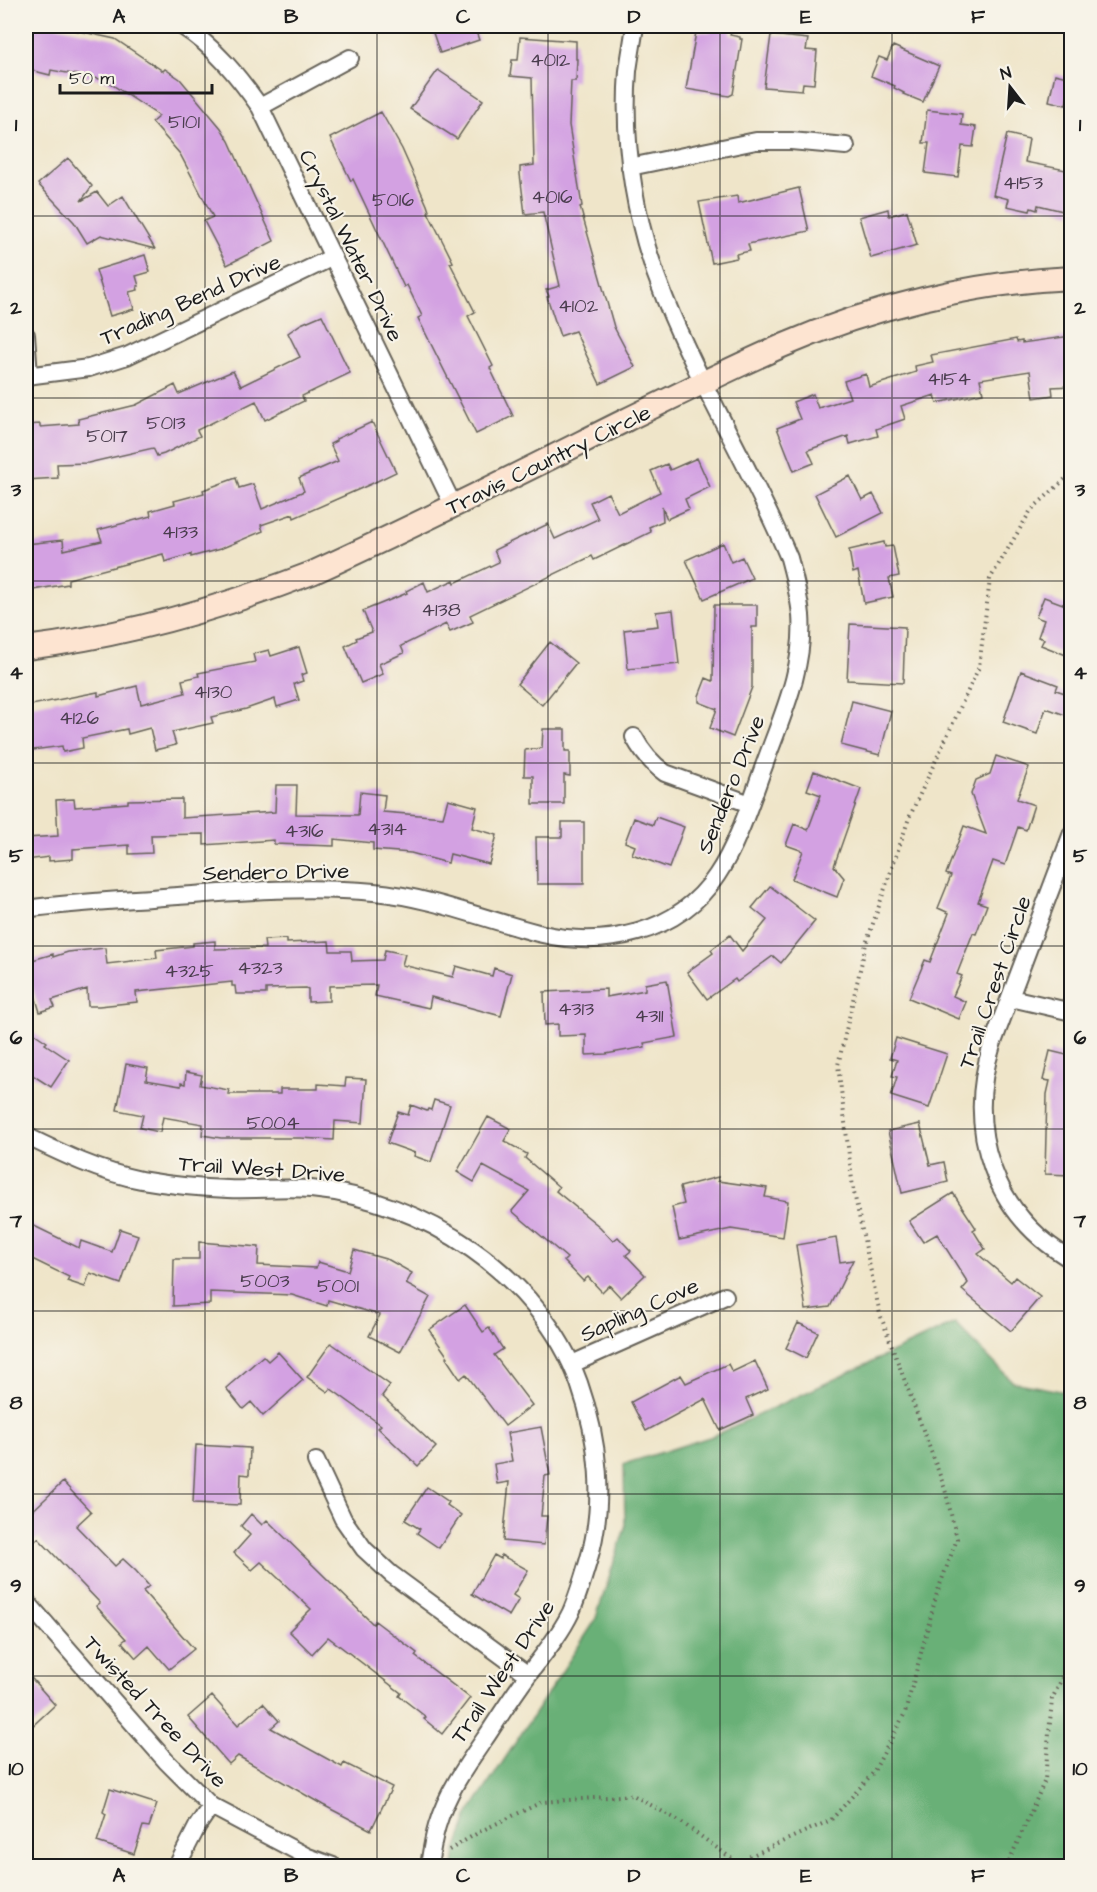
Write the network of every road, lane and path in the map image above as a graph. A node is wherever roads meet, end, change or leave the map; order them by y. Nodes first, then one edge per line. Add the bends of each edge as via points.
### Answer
1 (183, 26) edge
2 (635, 26) edge
3 (350, 58) dead end
4 (260, 107) junction
5 (846, 146) dead end
6 (630, 167) junction
7 (333, 257) junction
8 (1071, 278) edge
9 (26, 335) edge
10 (27, 375) edge
11 (704, 382) junction
12 (1071, 473) edge
13 (453, 505) junction
14 (26, 648) edge
15 (634, 737) dead end
16 (750, 804) junction
17 (1071, 833) edge
18 (26, 909) edge
19 (1011, 998) junction
20 (1071, 1012) edge
21 (26, 1136) edge
22 (1071, 1260) edge
23 (725, 1296) dead end
24 (572, 1364) junction
25 (316, 1461) dead end
26 (26, 1601) edge
27 (1071, 1658) edge
28 (528, 1676) junction
29 (212, 1806) junction
30 (429, 1864) edge
31 (177, 1866) edge
32 (333, 1866) edge
33 (742, 1866) edge
34 (748, 1866) edge
35 (1007, 1866) edge

1 - 4 street, Crystal Water Drive via 218,54
2 - 6 street, Sendero Drive via 628,70
3 - 4 street
4 - 7 street, Crystal Water Drive
5 - 6 street via 756,141
6 - 11 street, Sendero Drive via 652,265
7 - 10 street, Trading Bend Drive via 127,356 89,368
7 - 13 street, Crystal Water Drive
8 - 11 street, Travis Country Circle via 1013,282 888,309 783,346
9 - 10 street
11 - 13 street, Travis Country Circle
11 - 16 street, Sendero Drive via 786,550 798,589 801,618 796,676
12 - 34 path via 1031,510 990,579 980,667 909,818 866,944 838,1065 852,1188 880,1314 945,1489 957,1539 937,1593 905,1713 873,1773 831,1820 746,1858
13 - 14 street, Travis Country Circle via 312,573 214,608 106,635
15 - 16 street via 653,765 665,773
16 - 18 street, Sendero Drive via 718,875 702,893 664,923 613,938 566,939 410,897 317,889
17 - 19 street, Trail Crest Circle
19 - 20 street
19 - 22 street, Trail Crest Circle via 985,1066 980,1110 986,1149 1013,1207 1041,1238
21 - 24 street, Trail West Drive via 67,1156 139,1179 207,1188 310,1189 380,1203 413,1216 495,1266 547,1323
23 - 24 street, Sapling Cove
24 - 28 street, Trail West Drive via 596,1444 598,1499 594,1533 590,1558 570,1613
25 - 28 street via 343,1519 364,1549 391,1574
26 - 29 street, Twisted Tree Drive via 166,1761
27 - 35 path via 1052,1699 1045,1780
28 - 30 street, Trail West Drive via 461,1773 437,1826
29 - 31 street
29 - 32 street, Twisted Tree Drive via 285,1846
30 - 33 path via 481,1831 542,1802 633,1795 681,1822

